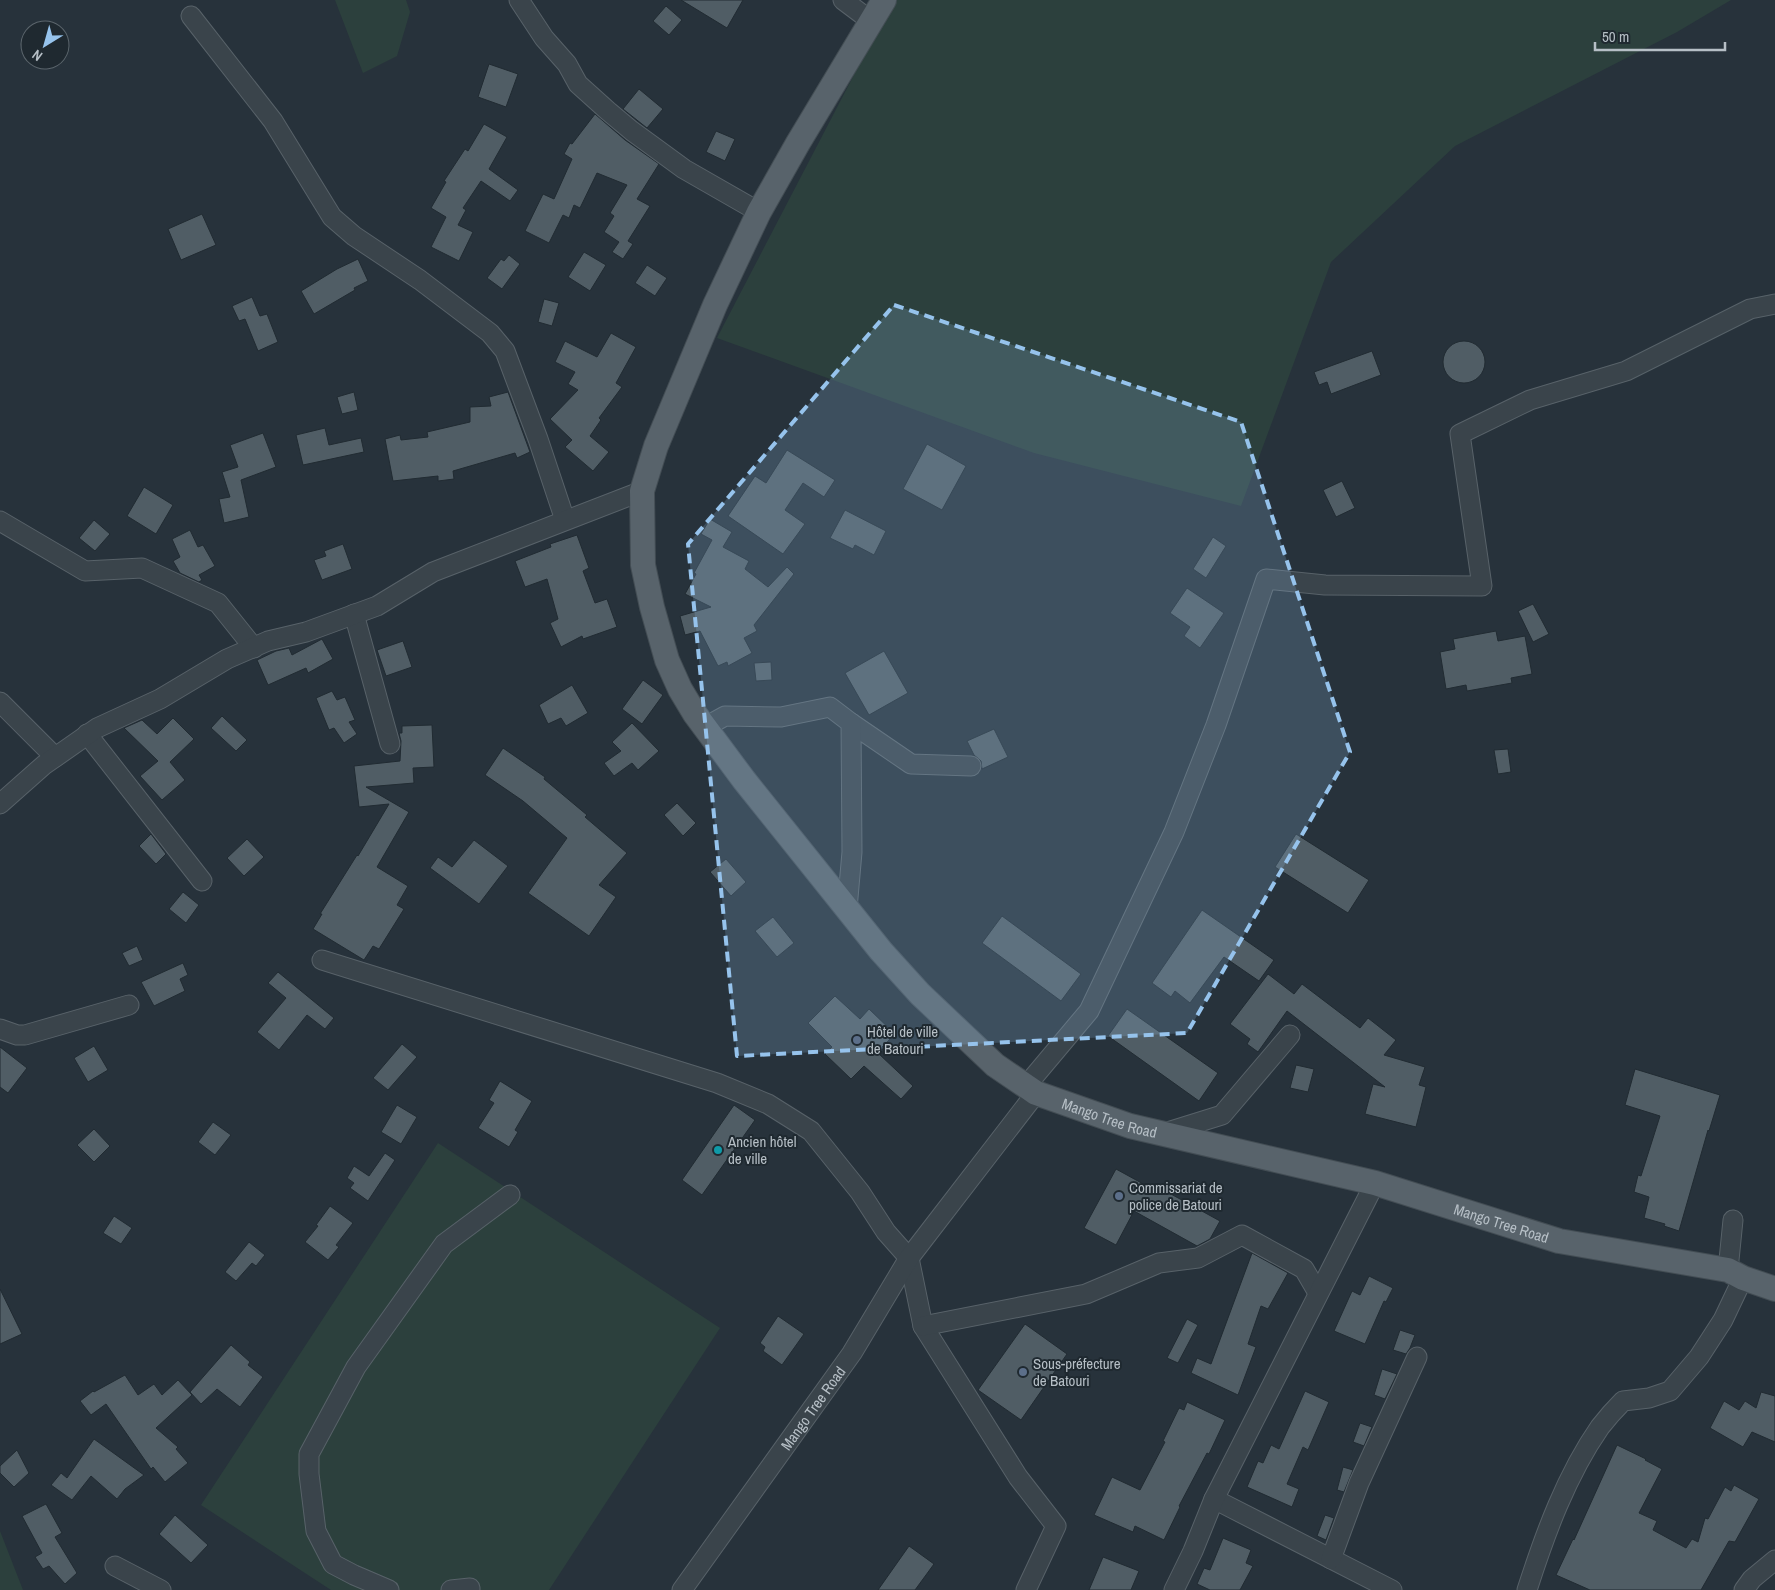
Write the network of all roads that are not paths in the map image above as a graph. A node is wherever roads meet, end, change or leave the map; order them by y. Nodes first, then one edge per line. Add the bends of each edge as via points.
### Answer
1 (519, 0) edge
2 (843, 0) edge
3 (884, 0) edge
4 (191, 16) dead end
5 (871, 21) junction
6 (759, 212) junction
7 (1775, 304) edge
8 (642, 491) junction
9 (565, 520) junction
10 (0, 521) edge
11 (354, 614) junction
12 (254, 648) junction
13 (0, 702) edge
14 (851, 724) junction
15 (705, 727) junction
16 (87, 734) junction
17 (390, 744) dead end
18 (55, 757) junction
19 (971, 766) dead end
20 (0, 804) edge
21 (202, 881) dead end
22 (847, 909) junction
23 (322, 960) dead end
24 (129, 1005) dead end
25 (0, 1029) edge
26 (1290, 1035) dead end
27 (1031, 1089) junction
28 (1161, 1134) junction
29 (1374, 1184) junction
30 (510, 1195) dead end
31 (1733, 1220) dead end
32 (909, 1258) junction
33 (1736, 1274) junction
34 (1775, 1290) edge
35 (1318, 1293) junction
36 (923, 1326) junction
37 (1416, 1357) dead end
38 (1214, 1499) junction
39 (1331, 1560) junction
40 (1775, 1560) edge
41 (115, 1566) dead end
42 (161, 1590) edge
43 (389, 1590) edge
44 (451, 1590) edge
45 (470, 1590) edge
46 (682, 1590) edge
47 (1026, 1590) edge
48 (1174, 1590) edge
49 (1392, 1590) edge
50 (1527, 1590) edge
51 (1744, 1590) edge

1 - 6 street via 578,84 608,111 684,169
2 - 5 street
3 - 5 main road
4 - 9 street via 273,121 332,217 455,306 490,333 501,346 512,368
5 - 6 main road
6 - 8 main road via 656,446
7 - 27 street via 1750,308 1626,371 1530,400 1460,434 1482,586 1325,585 1266,579 1216,725 1174,832 1089,1011
8 - 9 street
8 - 15 main road via 643,565 652,608 680,689
9 - 11 street via 433,572 377,606
10 - 12 street via 85,571 142,568 218,603
11 - 12 street
11 - 17 street
12 - 16 street via 227,659 160,699
13 - 18 street
14 - 15 street via 830,707 781,717 725,716
14 - 19 street via 911,764
14 - 22 street via 852,852
15 - 22 main road
16 - 18 street
16 - 21 street
18 - 20 street
22 - 27 main road via 920,994 995,1065
23 - 32 street via 641,1058 768,1104 811,1131
24 - 25 street via 25,1035 10,1034
26 - 28 street via 1222,1115
27 - 28 main road, Mango Tree Road via 1130,1126
27 - 32 street, Mango Tree Road
28 - 29 main road, Mango Tree Road
29 - 33 main road, Mango Tree Road via 1559,1240
29 - 35 street
30 - 43 street via 444,1244 356,1367 309,1454 316,1531 333,1564
31 - 33 street
32 - 36 street
32 - 46 street, Mango Tree Road via 852,1354
33 - 34 main road, Mango Tree Road
33 - 50 street via 1723,1320 1699,1357 1670,1391 1623,1401 1601,1426 1574,1469 1543,1541
35 - 36 street via 1304,1269 1242,1235 1198,1258 1159,1263 1086,1294
35 - 38 street
36 - 47 street via 1018,1477 1056,1526
37 - 39 street via 1360,1483
38 - 39 street
38 - 48 street
39 - 49 street
40 - 51 street
41 - 42 street
44 - 45 street

